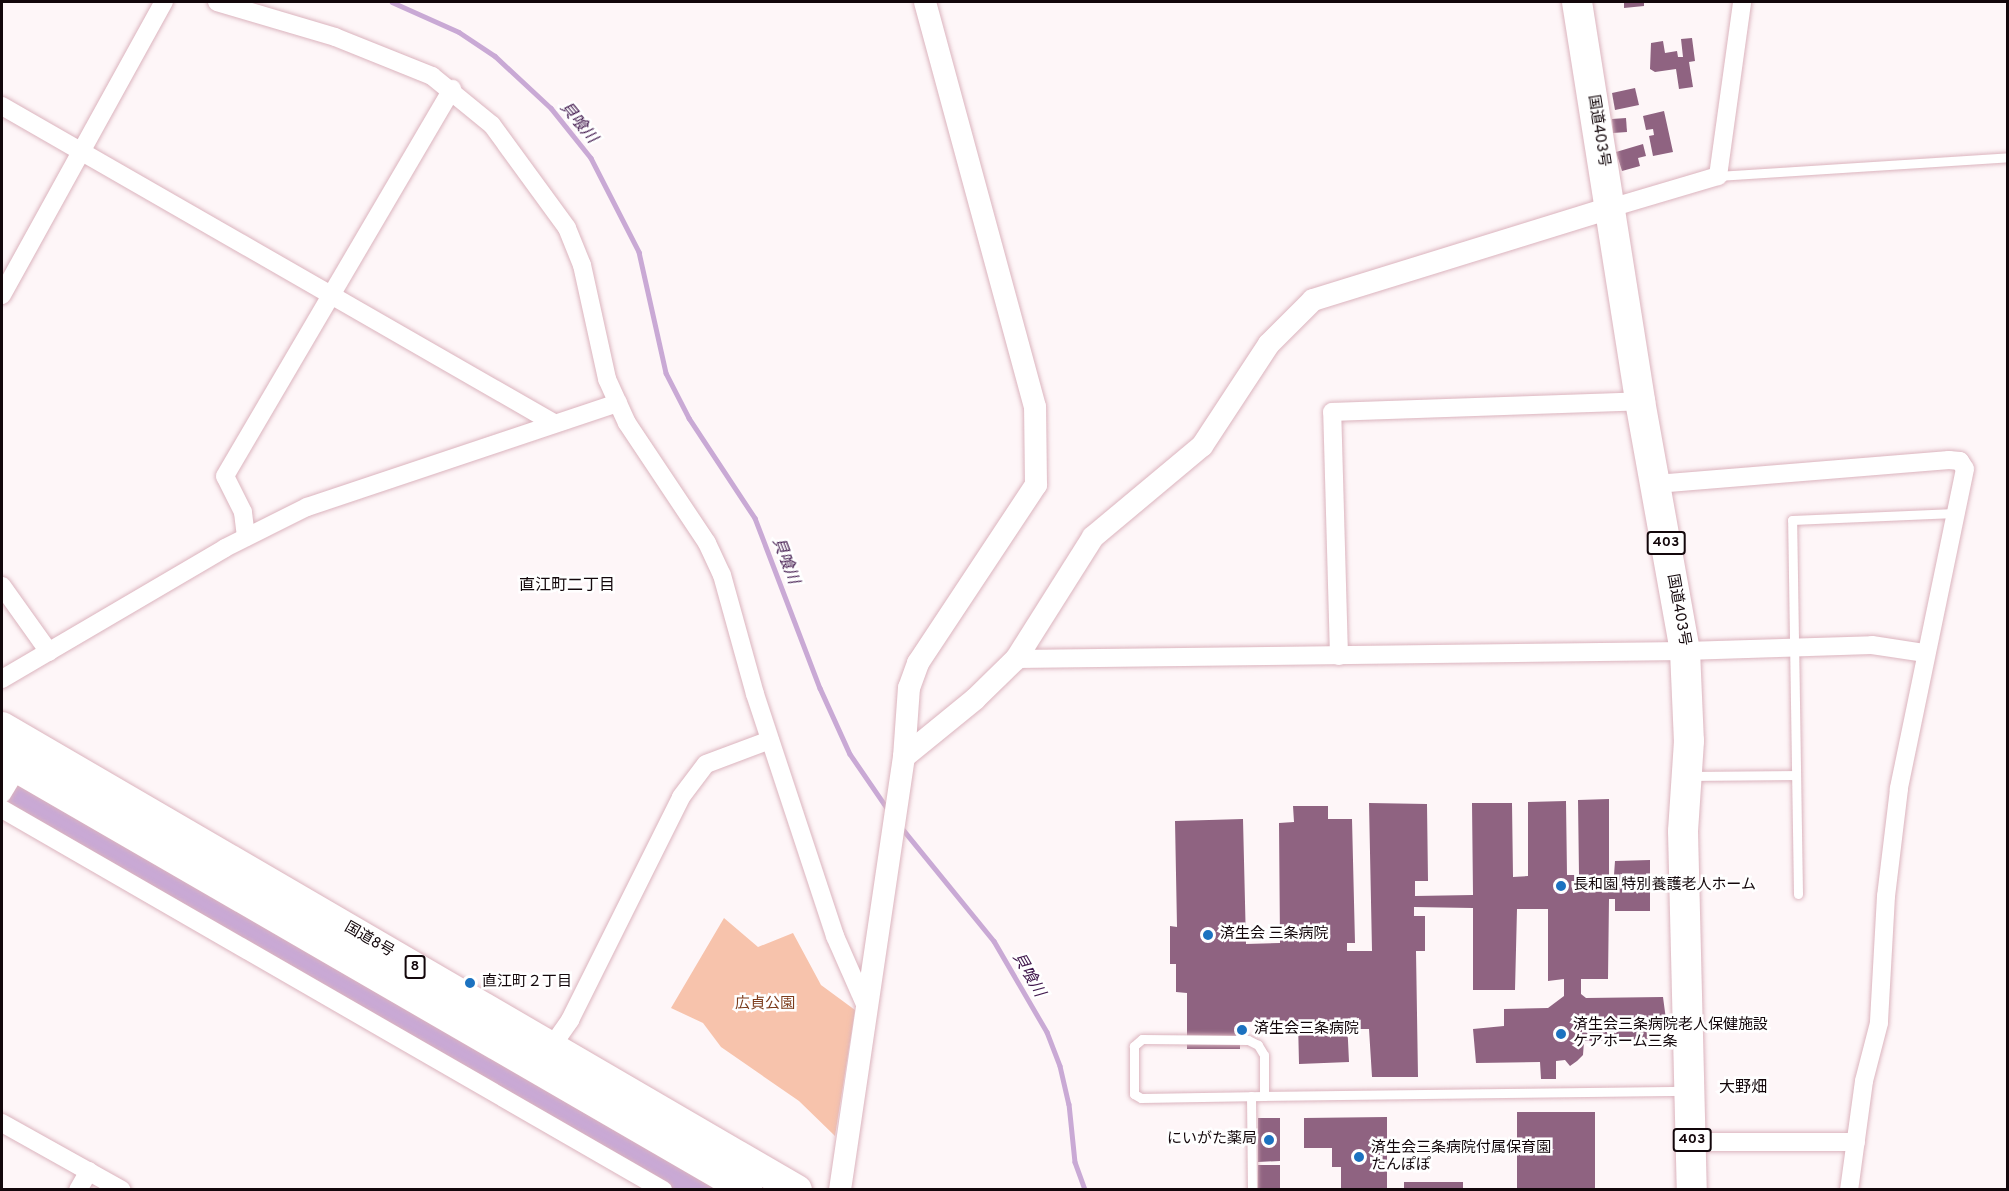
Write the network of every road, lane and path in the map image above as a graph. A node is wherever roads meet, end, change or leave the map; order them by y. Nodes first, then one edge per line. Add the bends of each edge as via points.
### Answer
1 (164, 2) edge
2 (217, 2) edge
3 (925, 2) edge
4 (1576, 2) edge
5 (1742, 2) edge
6 (452, 89) junction
7 (2, 106) edge
8 (80, 152) junction
9 (2007, 157) edge
10 (1718, 176) junction
11 (1610, 208) junction
12 (2, 295) edge
13 (331, 297) junction
14 (1640, 401) junction
15 (618, 403) junction
16 (552, 422) junction
17 (1656, 484) junction
18 (1955, 513) junction
19 (246, 537) junction
20 (2, 586) edge
21 (1794, 647) junction
22 (1685, 651) junction
23 (50, 652) junction
24 (1925, 653) junction
25 (1339, 656) junction
26 (1016, 659) junction
27 (2, 679) edge
28 (2, 727) edge
29 (770, 740) junction
30 (17, 757) edge
31 (903, 760) junction
32 (1796, 775) junction
33 (1687, 776) junction
34 (2, 794) edge
35 (2, 810) edge
36 (1798, 894) dead end
37 (867, 1009) junction
38 (552, 1046) junction
39 (1689, 1091) junction
40 (1251, 1096) junction
41 (1264, 1096) junction
42 (2, 1123) edge
43 (1692, 1142) junction
44 (1856, 1142) junction
45 (89, 1171) junction
46 (78, 1190) edge
47 (122, 1190) edge
48 (663, 1190) edge
49 (747, 1190) edge
50 (797, 1190) edge
51 (840, 1190) edge
52 (1252, 1190) edge
53 (1692, 1190) edge
54 (1849, 1190) edge

1 - 8 street
2 - 6 street via 381,53
3 - 31 street via 1029,384 1037,446 1036,485 918,663 909,688
4 - 11 highway, 国道403号 / 403
5 - 10 street
6 - 13 street
6 - 15 street via 492,125 567,228 582,265 607,379
7 - 8 street
8 - 12 street
8 - 13 street
9 - 10 lane
10 - 11 street
11 - 14 highway, 国道403号 / 403
11 - 26 street via 1313,300 1269,344 1202,446 1093,537
13 - 16 street
13 - 19 street via 225,476 243,512
14 - 17 highway, 国道403号 / 403
14 - 25 street via 1332,412
15 - 16 street
15 - 29 street via 627,423 708,543 722,575
16 - 19 street via 307,507
17 - 18 street via 1960,461 1965,469
17 - 22 highway, 国道403号 / 403
18 - 21 lane via 1792,520
18 - 24 street
19 - 23 street
20 - 23 street
21 - 22 street
21 - 24 street via 1872,645
21 - 32 lane
22 - 25 street
22 - 33 highway, 国道403号 / 403 via 1689,690
23 - 27 street
24 - 44 street via 1899,789 1886,896 1879,1023
25 - 26 street
26 - 31 street
28 - 30 highway, 国道8号 / 8
29 - 37 street via 835,936
29 - 38 street via 706,764 681,797 592,977
30 - 34 street
30 - 38 highway, 国道8号 / 8
30 - 49 highway, 国道8号 / 8
31 - 37 street
32 - 33 lane
32 - 36 lane
33 - 39 highway, 国道403号 / 403 via 1683,831
35 - 48 street
37 - 51 street
38 - 50 highway, 国道8号 / 8
39 - 41 lane
39 - 43 highway, 国道403号 / 403
40 - 41 lane
40 - 41 lane via 1141,1098 1134,1094 1134,1046 1142,1039 1248,1040 1264,1055
40 - 52 lane
42 - 45 street
43 - 44 street
43 - 53 highway, 国道403号 / 403
44 - 54 street
45 - 46 street
45 - 47 street

